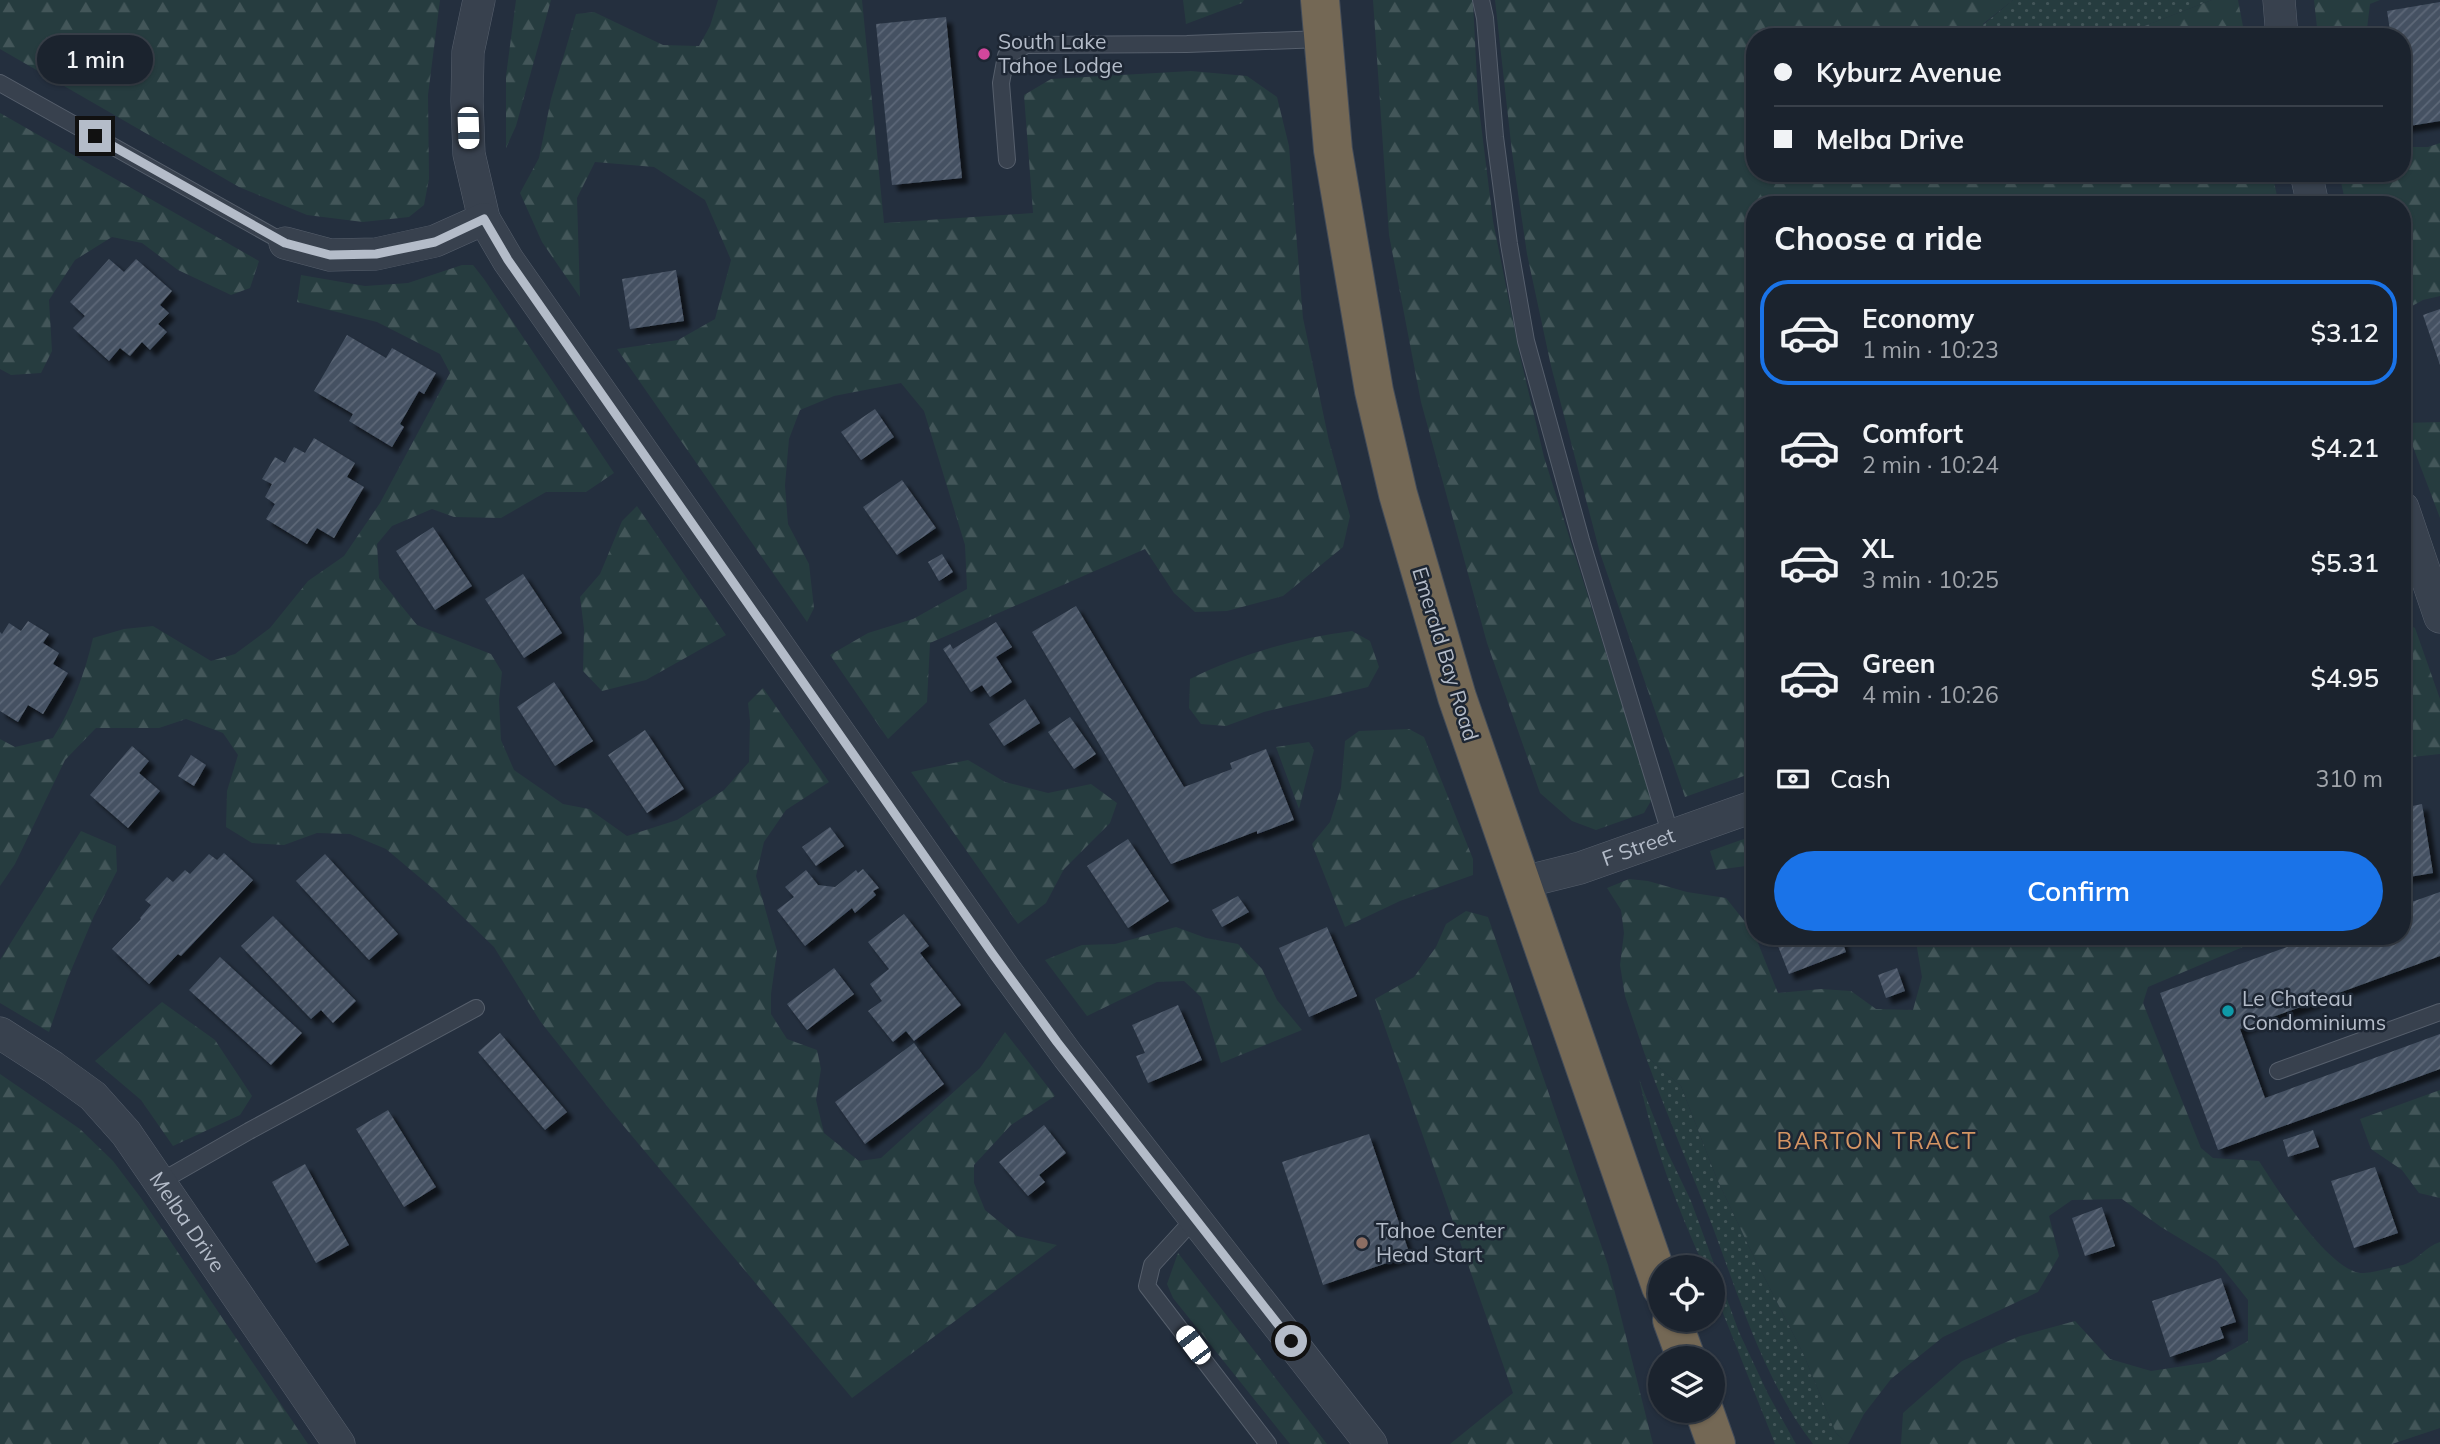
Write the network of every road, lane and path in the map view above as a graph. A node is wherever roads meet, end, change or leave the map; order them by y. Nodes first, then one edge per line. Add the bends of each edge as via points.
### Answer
1 (479, 0) edge
2 (1320, 0) edge
3 (1481, 0) edge
4 (2279, 0) edge
5 (2281, 28) edge
6 (1322, 38) junction
7 (0, 83) edge
8 (1007, 160) dead end
9 (484, 219) junction
10 (285, 243) joint
11 (2411, 535) edge
12 (2422, 572) edge
13 (2440, 617) edge
14 (1746, 809) edge
15 (1671, 836) junction
16 (1520, 883) junction
17 (476, 1008) dead end
18 (2440, 1012) edge
19 (0, 1033) edge
20 (2278, 1071) dead end
21 (160, 1182) junction
22 (1195, 1218) junction
23 (1650, 1255) edge
24 (1709, 1423) edge
25 (339, 1444) edge
26 (1268, 1444) edge
27 (1371, 1444) edge
28 (1716, 1444) edge

1 - 9 street via 468,52 467,101 469,154
2 - 6 highway, Emerald Bay Road
3 - 15 lane via 1509,244 1526,341
4 - 5 street
6 - 8 lane via 1026,45 1006,56 1001,83
6 - 16 highway, Emerald Bay Road via 1352,271 1398,494 1457,697
7 - 10 lane
9 - 10 street via 435,242 376,254 330,255
9 - 22 street via 508,260 948,891 1057,1042
11 - 12 street
12 - 13 street
14 - 15 street, F Street
15 - 16 street, F Street via 1580,868
16 - 23 highway, Emerald Bay Road
17 - 21 lane
18 - 20 lane
19 - 21 street, Melba Drive via 93,1096
21 - 25 street, Melba Drive
22 - 26 lane via 1152,1265 1147,1286
22 - 27 street
24 - 28 highway

